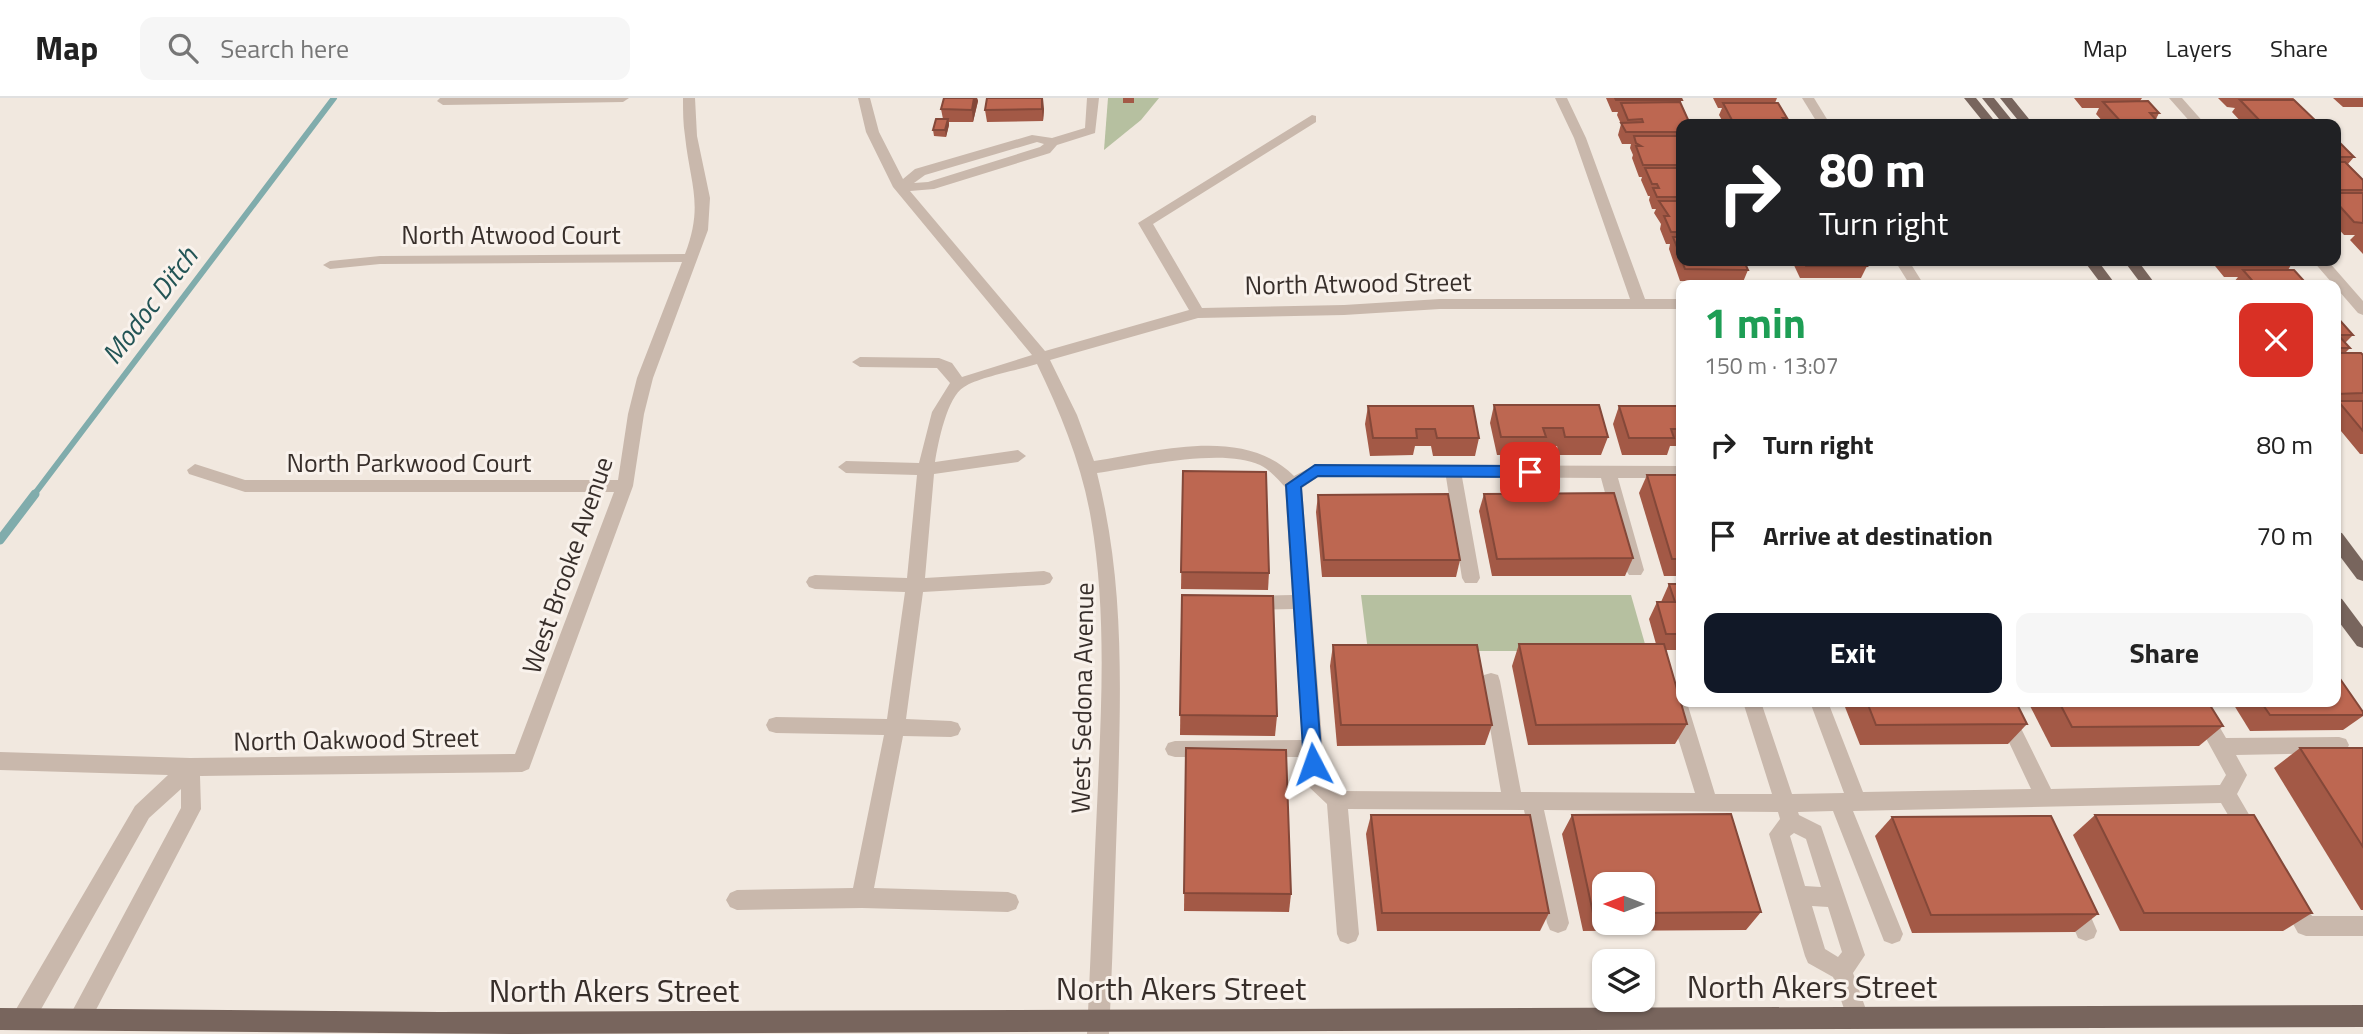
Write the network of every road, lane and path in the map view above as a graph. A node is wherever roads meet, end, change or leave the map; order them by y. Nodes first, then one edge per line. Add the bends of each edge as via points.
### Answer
1 (623, 98) edge
2 (689, 98) edge
3 (864, 98) edge
4 (1093, 98) edge
5 (1561, 98) edge
6 (1808, 98) edge
7 (1970, 98) edge
8 (1988, 98) edge
9 (2006, 98) edge
10 (2175, 98) edge
11 (443, 101) dead end
12 (1312, 118) dead end
13 (1821, 119) edge
14 (1988, 119) edge
15 (2005, 119) edge
16 (2023, 119) edge
17 (2194, 119) edge
18 (1052, 142) junction
19 (1007, 147) junction
20 (1016, 159) junction
21 (900, 187) junction
22 (691, 258) junction
23 (331, 265) dead end
24 (2323, 266) edge
25 (2336, 280) edge
26 (2341, 286) edge
27 (1639, 304) junction
28 (1676, 304) edge
29 (2363, 310) edge
30 (1198, 313) junction
31 (1042, 359) junction
32 (860, 362) dead end
33 (958, 383) junction
34 (1018, 457) dead end
35 (846, 467) dead end
36 (1089, 468) junction
37 (926, 469) junction
38 (195, 470) dead end
39 (1453, 472) junction
40 (1608, 472) junction
41 (1676, 472) edge
42 (625, 485) junction
43 (1293, 485) junction
44 (2341, 545) edge
45 (1635, 570) dead end
46 (2363, 574) edge
47 (1044, 578) dead end
48 (1471, 578) dead end
49 (815, 582) dead end
50 (915, 585) junction
51 (1302, 602) junction
52 (1235, 603) edge
53 (2341, 611) edge
54 (2363, 641) edge
55 (1491, 681) dead end
56 (1670, 682) edge
57 (1676, 697) edge
58 (1680, 707) edge
59 (1754, 707) edge
60 (1820, 707) edge
61 (2001, 707) edge
62 (2198, 707) edge
63 (776, 725) dead end
64 (895, 727) junction
65 (951, 730) dead end
66 (2339, 746) edge
67 (2223, 747) junction
68 (1175, 748) dead end
69 (1312, 748) junction
70 (0, 761) edge
71 (522, 763) joint
72 (190, 766) junction
73 (2226, 794) junction
74 (2035, 798) junction
75 (1337, 800) junction
76 (1523, 802) junction
77 (1848, 802) junction
78 (1718, 803) junction
79 (1788, 812) junction
80 (2036, 822) edge
81 (1734, 828) edge
82 (2259, 849) edge
83 (2064, 882) edge
84 (2280, 882) edge
85 (1798, 896) junction
86 (1835, 897) junction
87 (862, 898) junction
88 (737, 900) dead end
89 (1008, 902) dead end
90 (1558, 923) dead end
91 (2363, 926) edge
92 (2086, 930) edge
93 (1348, 934) dead end
94 (1892, 934) dead end
95 (1841, 970) junction
96 (2363, 1016) edge
97 (1858, 1018) junction
98 (11, 1019) edge
99 (79, 1019) junction
100 (439, 1023) junction
101 (1099, 1027) edge
102 (59, 1034) edge
103 (395, 1034) edge

1 - 11 street
2 - 22 street, West Brooke Avenue via 703,198 701,230
3 - 21 street, West Sedona Avenue via 878,146
4 - 18 street via 1091,130
5 - 27 street via 1580,138
6 - 13 street
7 - 14 main road
8 - 15 main road
9 - 16 main road
10 - 17 street
12 - 30 street via 1145,223
18 - 19 street via 1037,138
18 - 20 street via 1045,150
19 - 20 street
19 - 21 street via 920,172
20 - 21 street via 929,186
21 - 31 street, West Sedona Avenue via 1000,302
22 - 23 street, North Atwood Court via 380,260
22 - 42 street, West Brooke Avenue via 645,378
24 - 25 street
26 - 29 street
27 - 28 street, North Atwood Street
27 - 30 street, North Atwood Street via 1440,304
30 - 31 street, North Atwood Street
31 - 33 street, North Atwood Street
31 - 36 street, West Sedona Avenue via 1066,405
32 - 33 street via 939,363
33 - 37 street via 948,393
34 - 37 street
35 - 37 street
36 - 43 street via 1234,454 1265,460
36 - 101 street, West Sedona Avenue via 1108,562 1113,631
37 - 50 street
38 - 42 street, North Parkwood Court via 245,486
39 - 40 street
39 - 43 street via 1315,471
39 - 48 street
40 - 41 street
40 - 45 street
42 - 71 street, West Brooke Avenue
43 - 51 street
44 - 46 main road
47 - 50 street
49 - 50 street
50 - 64 street
51 - 52 street
51 - 69 street
53 - 54 main road
55 - 76 street
56 - 57 street
58 - 78 street
59 - 79 street
60 - 77 street
61 - 74 street
62 - 67 street
63 - 64 street
64 - 65 street
64 - 87 street
66 - 67 street
67 - 73 street via 2238,775
68 - 69 street
69 - 75 street via 1315,780
70 - 72 street, North Oakwood Street
71 - 72 street, North Oakwood Street
72 - 98 street via 142,811
72 - 99 street via 191,808
73 - 74 street
73 - 82 street
74 - 77 street
74 - 80 street
75 - 76 street
75 - 93 street
76 - 78 street
76 - 90 street
77 - 79 street
77 - 94 street
78 - 79 street
78 - 81 street
79 - 85 street via 1779,834
79 - 86 street via 1814,833
83 - 92 street
84 - 91 street via 2306,926
85 - 86 street
85 - 95 street via 1816,956
86 - 95 street via 1854,955
87 - 88 street
87 - 89 street
95 - 97 street
96 - 97 main road, North Akers Street
97 - 101 main road, North Akers Street
98 - 99 main road, North Akers Street
99 - 100 main road, North Akers Street
99 - 102 main road
100 - 101 main road, North Akers Street
100 - 103 main road

